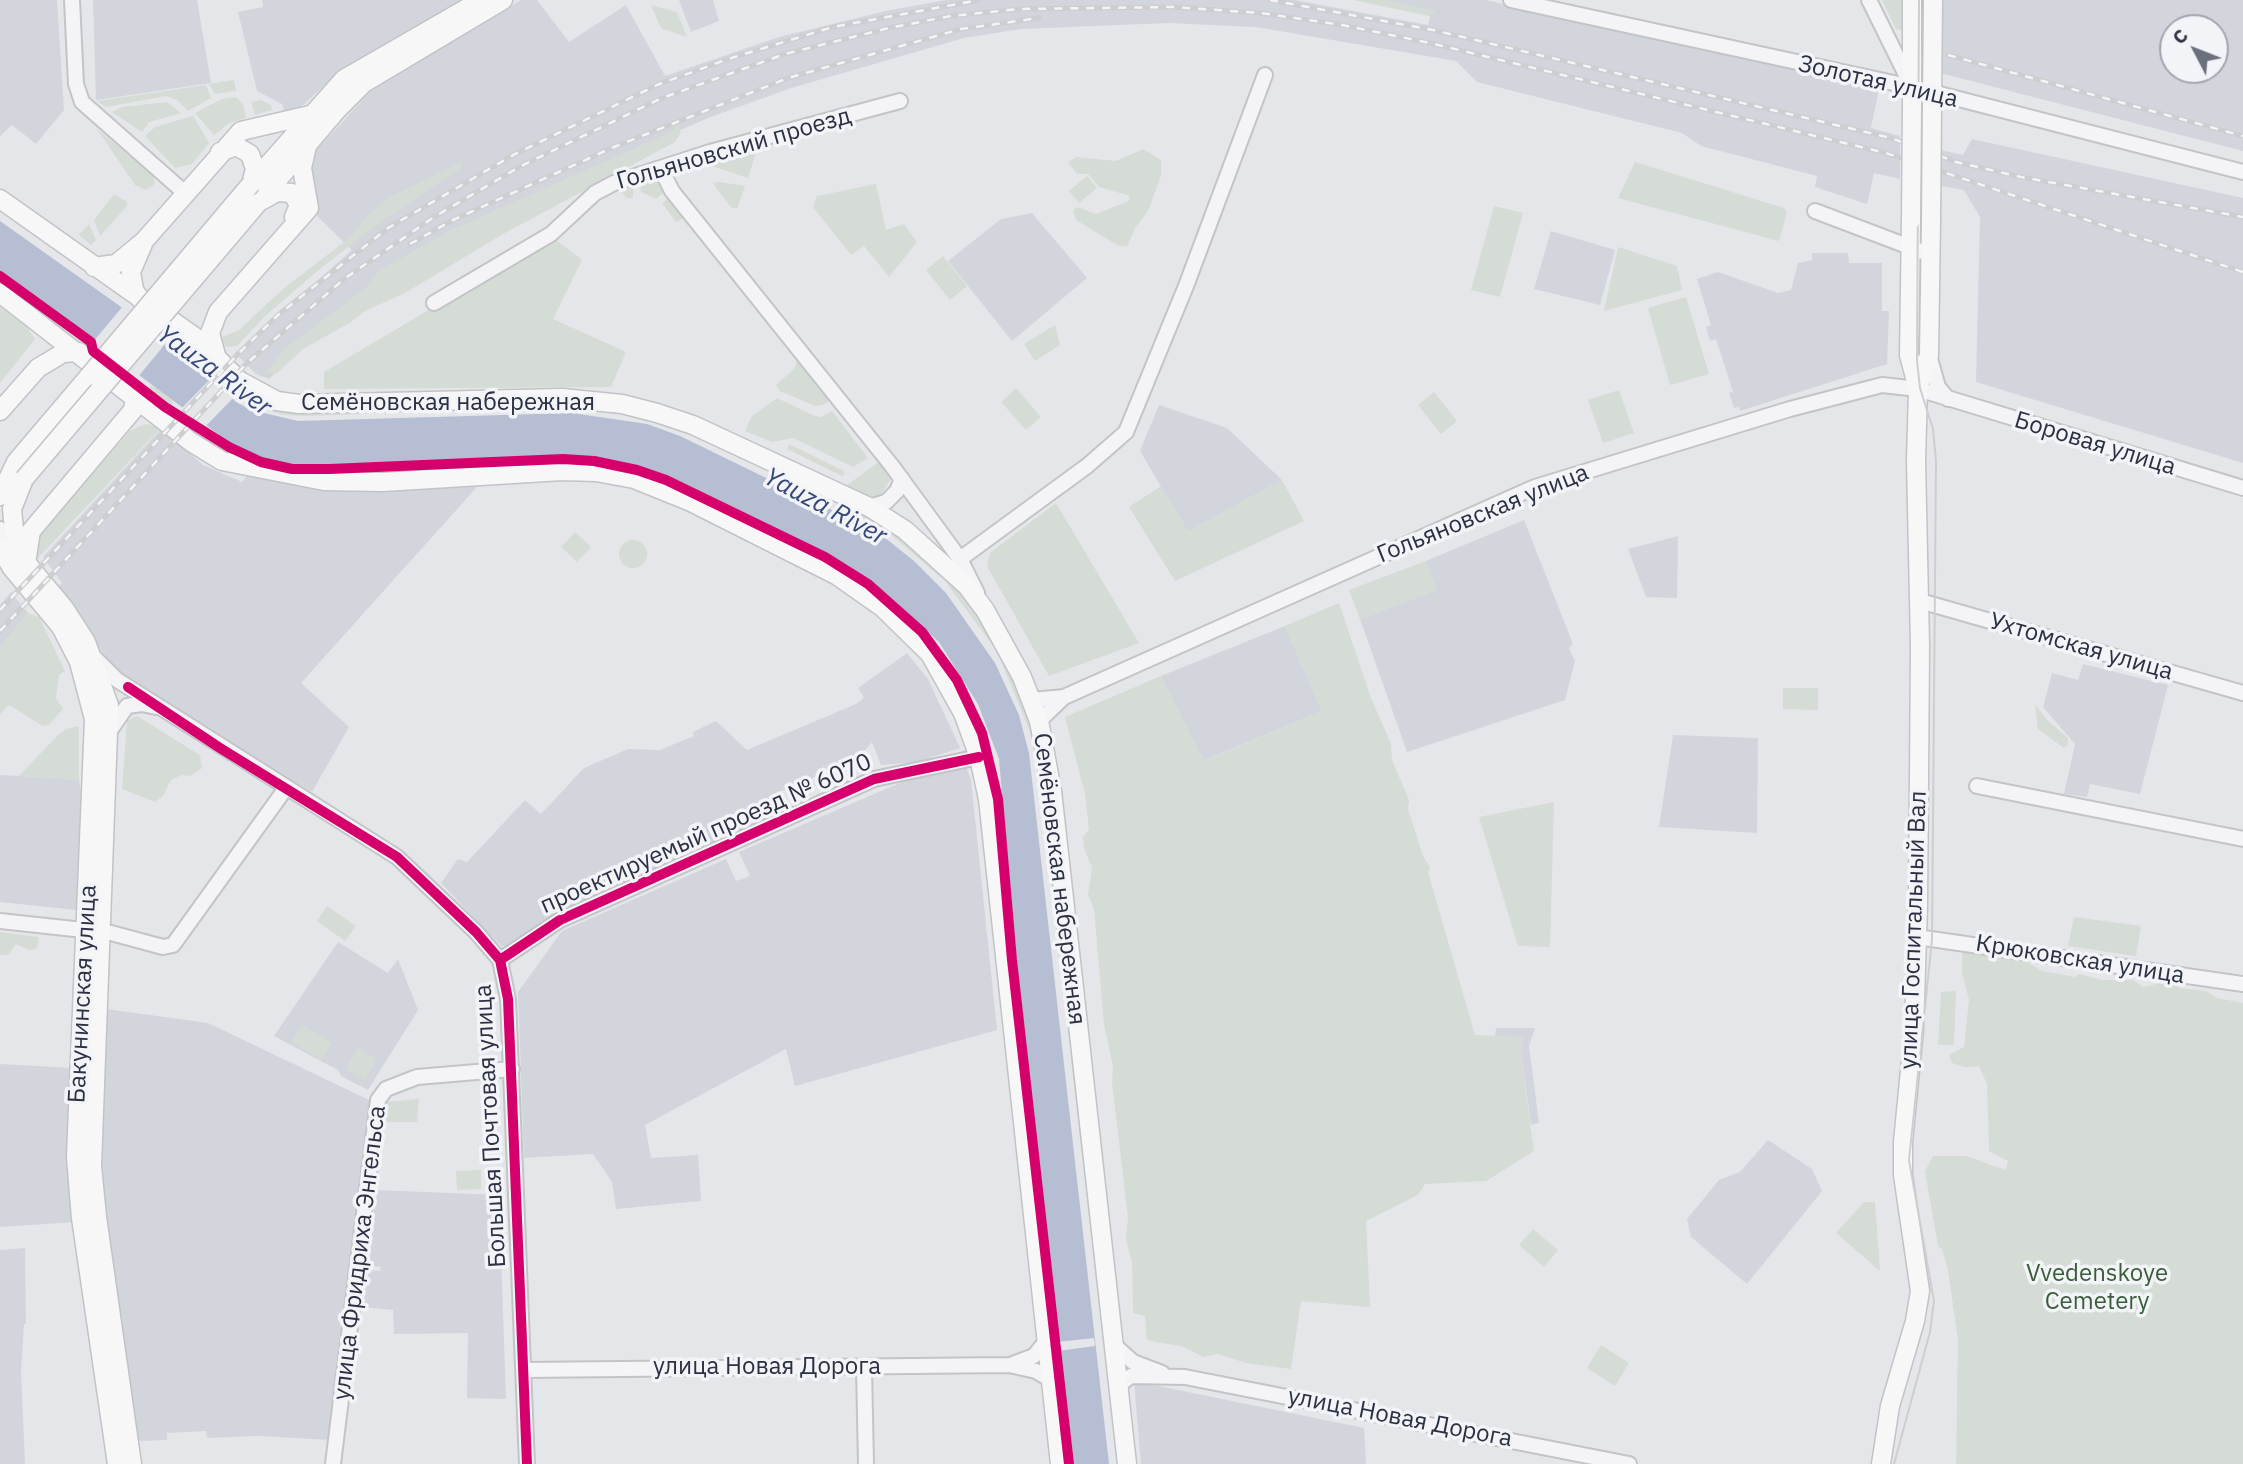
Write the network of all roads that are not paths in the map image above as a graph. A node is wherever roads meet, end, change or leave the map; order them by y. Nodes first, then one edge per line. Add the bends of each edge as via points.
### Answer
1 (72, 0) edge
2 (481, 0) edge
3 (503, 0) edge
4 (1511, 0) edge
5 (1869, 0) edge
6 (1912, 0) edge
7 (1933, 0) edge
8 (1890, 44) junction
9 (1265, 75) dead end
10 (1869, 79) junction
11 (1912, 87) junction
12 (1932, 99) junction
13 (900, 101) dead end
14 (310, 115) junction
15 (310, 140) junction
16 (220, 152) junction
17 (661, 169) junction
18 (2243, 172) edge
19 (185, 193) junction
20 (260, 195) junction
21 (0, 199) edge
22 (1815, 211) dead end
23 (281, 238) junction
24 (144, 241) junction
25 (1910, 248) junction
26 (1931, 255) junction
27 (94, 267) junction
28 (0, 293) edge
29 (140, 299) junction
30 (434, 303) dead end
31 (218, 312) junction
32 (174, 323) junction
33 (46, 327) junction
34 (79, 352) junction
35 (216, 355) junction
36 (1930, 355) junction
37 (38, 368) junction
38 (1918, 389) junction
39 (132, 393) junction
40 (1948, 399) junction
41 (0, 411) edge
42 (164, 419) junction
43 (123, 424) junction
44 (16, 462) junction
45 (0, 474) edge
46 (902, 479) junction
47 (2243, 488) edge
48 (5, 501) edge
49 (869, 506) junction
50 (14, 536) edge
51 (960, 559) junction
52 (14, 565) edge
53 (1920, 601) junction
54 (985, 610) junction
55 (86, 659) junction
56 (105, 688) junction
57 (2243, 693) edge
58 (1064, 697) junction
59 (1032, 700) junction
60 (161, 709) junction
61 (1039, 721) junction
62 (110, 732) junction
63 (979, 757) junction
64 (1977, 786) dead end
65 (286, 788) junction
66 (2243, 839) edge
67 (0, 921) edge
68 (94, 931) junction
69 (1917, 937) junction
70 (500, 960) junction
71 (2243, 984) edge
72 (512, 1069) junction
73 (1046, 1341) junction
74 (1113, 1344) junction
75 (1009, 1365) junction
76 (864, 1367) junction
77 (524, 1370) junction
78 (1170, 1376) junction
79 (1051, 1380) junction
80 (1118, 1391) junction
81 (117, 1464) edge
82 (132, 1464) edge
83 (333, 1464) edge
84 (527, 1464) edge
85 (866, 1464) edge
86 (1060, 1464) edge
87 (1127, 1464) edge
88 (1629, 1464) edge
89 (1881, 1464) edge

1 - 19 street via 76,84 82,102
2 - 14 main road via 359,69
3 - 15 main road via 364,83
4 - 10 street, Золотая улица
5 - 8 street
6 - 11 main road, улица Госпитальный Вал
7 - 12 main road, улица Госпитальный Вал
8 - 10 street via 1891,64 1883,75
8 - 11 street
9 - 51 street via 1126,432
10 - 11 street, Золотая улица
11 - 12 street, Золотая улица
11 - 25 main road, улица Госпитальный Вал, bridge
12 - 18 street, Золотая улица
12 - 26 main road, улица Госпитальный Вал, bridge
13 - 17 street, Гольяновский проезд
14 - 16 main road via 241,131
14 - 20 main road
15 - 20 main road
15 - 23 main road via 302,168 309,208
16 - 19 main road
16 - 20 main road via 236,146 250,154
17 - 30 street, Гольяновский проезд via 595,193 551,234
17 - 46 street via 680,202
19 - 24 main road
20 - 23 main road via 285,191 298,199 297,211
20 - 44 main road, bridge
20 - 48 main road, Бакунинская улица, bridge
21 - 27 main road, Семёновская набережная
22 - 25 street
23 - 31 main road
24 - 27 main road via 116,264
24 - 29 main road via 131,272
25 - 26 street
25 - 38 main road, улица Госпитальный Вал via 1909,355
26 - 36 main road, улица Госпитальный Вал
27 - 29 main road, Семёновская набережная
28 - 33 main road
29 - 32 main road, Семёновская набережная
31 - 32 main road via 195,325
31 - 35 main road via 210,333
32 - 35 main road, Семёновская набережная
33 - 34 main road
33 - 37 main road via 49,344
34 - 37 main road via 64,353
34 - 39 main road
35 - 49 main road, Семёновская набережная via 258,393 299,404 562,398 622,404 693,425
36 - 38 main road, улица Госпитальный Вал
36 - 40 street via 1938,387
37 - 41 main road
38 - 40 street, Боровая улица
38 - 53 main road, улица Госпитальный Вал
38 - 58 street, Гольяновская улица via 1882,386 1570,475
39 - 42 main road
39 - 43 main road via 135,404
40 - 47 street, Боровая улица
42 - 43 main road via 138,413
42 - 63 main road via 222,461 324,481 562,471 627,477 663,489 836,575 883,608 930,654 943,674
43 - 50 main road
44 - 45 main road
44 - 48 main road, Бакунинская улица
46 - 49 street via 886,502
46 - 51 street
48 - 50 main road, Бакунинская улица
48 - 50 main road via 34,520
49 - 54 main road, Семёновская набережная via 953,570
50 - 52 main road, Бакунинская улица
50 - 52 main road via 27,547
51 - 54 street
52 - 55 main road, Бакунинская улица via 64,608
53 - 57 street, Ухтомская улица
53 - 69 main road, улица Госпитальный Вал
54 - 59 main road, Семёновская набережная
55 - 56 main road, Бакунинская улица
55 - 60 street, Большая Почтовая улица
55 - 68 main road, Бакунинская улица via 94,719
56 - 60 street, Большая Почтовая улица
56 - 62 main road, Бакунинская улица
58 - 59 street, Гольяновская улица
58 - 61 street, Гольяновская улица
59 - 61 main road, Семёновская набережная
60 - 62 street via 127,706
60 - 65 street, Большая Почтовая улица
61 - 74 main road, Семёновская набережная via 1052,790
62 - 68 main road, Бакунинская улица
63 - 70 street, проектируемый проезд № 6070 via 874,779 560,920
63 - 73 main road via 988,799
64 - 66 street
65 - 68 street via 173,945 163,947
65 - 70 street, Большая Почтовая улица via 411,867
67 - 68 street
68 - 81 main road, Бакунинская улица via 76,1126 77,1186
68 - 82 main road, Бакунинская улица via 92,1166
69 - 71 street, Крюковская улица
69 - 89 main road, улица Госпитальный Вал via 1903,1175 1920,1291 1916,1321 1890,1406
70 - 72 street, Большая Почтовая улица via 506,979
72 - 77 street, Большая Почтовая улица
72 - 83 street, улица Фридриха Энгельса via 418,1077 392,1086 378,1100
73 - 75 street, улица Новая Дорога via 1034,1356
73 - 79 main road
74 - 78 street, улица Новая Дорога via 1133,1362
74 - 80 main road, Семёновская набережная
75 - 76 street, улица Новая Дорога
75 - 79 street, улица Новая Дорога
76 - 77 street, улица Новая Дорога
76 - 85 street
77 - 84 street, Большая Почтовая улица
78 - 80 street, улица Новая Дорога via 1131,1377
78 - 88 street, улица Новая Дорога
79 - 86 main road
80 - 87 main road, Семёновская набережная

